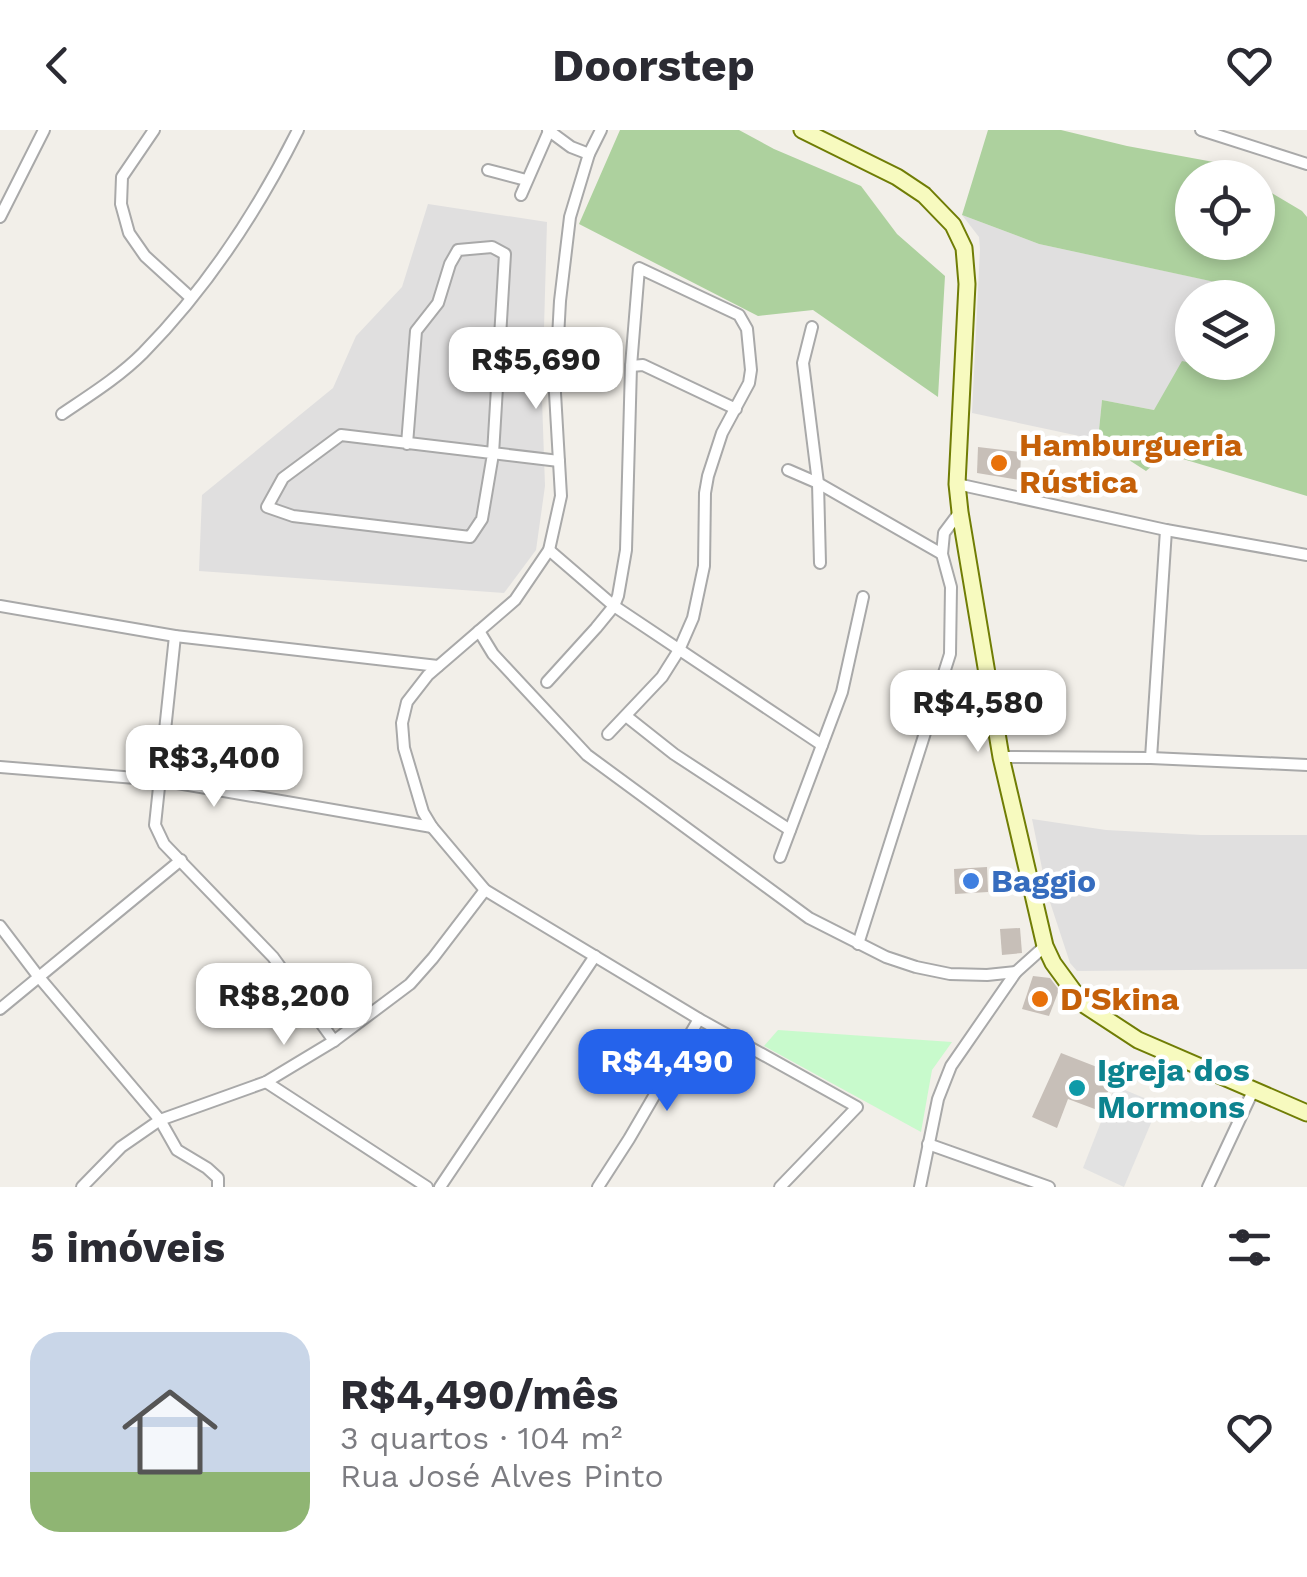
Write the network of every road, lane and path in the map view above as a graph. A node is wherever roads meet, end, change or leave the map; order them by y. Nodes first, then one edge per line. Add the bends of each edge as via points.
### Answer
1 (44, 130) edge
2 (154, 130) edge
3 (298, 130) edge
4 (601, 130) edge
5 (802, 130) edge
6 (1201, 130) edge
7 (548, 131) edge
8 (590, 154) junction
9 (1307, 164) edge
10 (488, 170) dead end
11 (526, 180) junction
12 (521, 195) dead end
13 (0, 217) edge
14 (190, 297) junction
15 (812, 328) dead end
16 (631, 366) junction
17 (736, 409) junction
18 (62, 414) dead end
19 (407, 444) junction
20 (493, 454) junction
21 (559, 462) junction
22 (788, 470) dead end
23 (818, 483) junction
24 (957, 484) junction
25 (960, 512) junction
26 (1166, 530) junction
27 (549, 550) junction
28 (942, 554) junction
29 (1307, 555) edge
30 (820, 563) dead end
31 (862, 597) dead end
32 (0, 606) edge
33 (614, 606) junction
34 (479, 631) junction
35 (175, 636) junction
36 (679, 650) junction
37 (438, 666) junction
38 (547, 682) dead end
39 (626, 716) junction
40 (608, 734) dead end
41 (822, 746) junction
42 (1001, 757) junction
43 (1151, 758) junction
44 (1307, 765) edge
45 (0, 767) edge
46 (160, 780) junction
47 (432, 828) junction
48 (790, 830) junction
49 (780, 857) dead end
50 (181, 860) junction
51 (485, 890) junction
52 (0, 926) edge
53 (858, 944) junction
54 (1045, 946) junction
55 (595, 956) junction
56 (1016, 972) junction
57 (38, 976) junction
58 (0, 1009) edge
59 (699, 1019) junction
60 (334, 1041) junction
61 (266, 1082) junction
62 (1253, 1091) junction
63 (1307, 1114) edge
64 (160, 1120) junction
65 (928, 1144) junction
66 (82, 1187) edge
67 (218, 1187) edge
68 (427, 1187) edge
69 (440, 1187) edge
70 (598, 1187) edge
71 (780, 1187) edge
72 (920, 1187) edge
73 (1048, 1187) edge
74 (1208, 1187) edge

1 - 13 street
2 - 14 street via 122,177 121,204 145,256
3 - 14 street via 232,245
4 - 8 street
5 - 24 main road via 924,195 953,225 964,248 968,284
6 - 9 street
7 - 8 street
7 - 11 street
8 - 21 street via 570,217 560,301
10 - 11 street
11 - 12 street
14 - 18 street via 142,353
15 - 23 street via 804,363
16 - 17 street via 643,365
16 - 17 street via 639,268 744,321 751,370
16 - 33 street via 626,550
17 - 36 street via 708,476 702,583
19 - 20 street
19 - 20 street via 416,331 438,303 458,250 492,248 505,254
19 - 20 street via 341,435 283,478 266,507 470,537 482,519
20 - 21 street
21 - 27 street
22 - 23 street
23 - 28 street
23 - 30 street
24 - 25 main road
24 - 26 street
25 - 28 street via 944,533
25 - 42 main road
26 - 29 street
26 - 43 street
27 - 33 street
27 - 34 street via 515,600
28 - 53 street via 951,587 950,654
31 - 41 street via 842,692
32 - 35 street
33 - 36 street
33 - 38 street
34 - 37 street
34 - 53 street via 587,756 808,918
35 - 37 street
35 - 46 street
36 - 39 street
36 - 41 street
37 - 47 street via 407,702 402,723
39 - 40 street
39 - 48 street
41 - 48 street
42 - 43 street
42 - 54 main road
43 - 44 street
45 - 46 street
46 - 47 street
46 - 50 street via 155,826
47 - 51 street
48 - 49 street
50 - 57 street
50 - 60 street via 273,957
51 - 55 street
51 - 60 street via 410,984
52 - 57 street
53 - 56 street via 950,974
54 - 56 street
54 - 62 main road via 1084,1004 1138,1040
55 - 59 street
55 - 69 street
56 - 65 street via 952,1066
57 - 58 street
57 - 64 street
59 - 70 street
59 - 71 street via 857,1107
60 - 61 street
61 - 64 street
61 - 68 street
62 - 63 main road
62 - 74 street
64 - 66 street
64 - 67 street via 177,1150 207,1168
65 - 72 street
65 - 73 street

